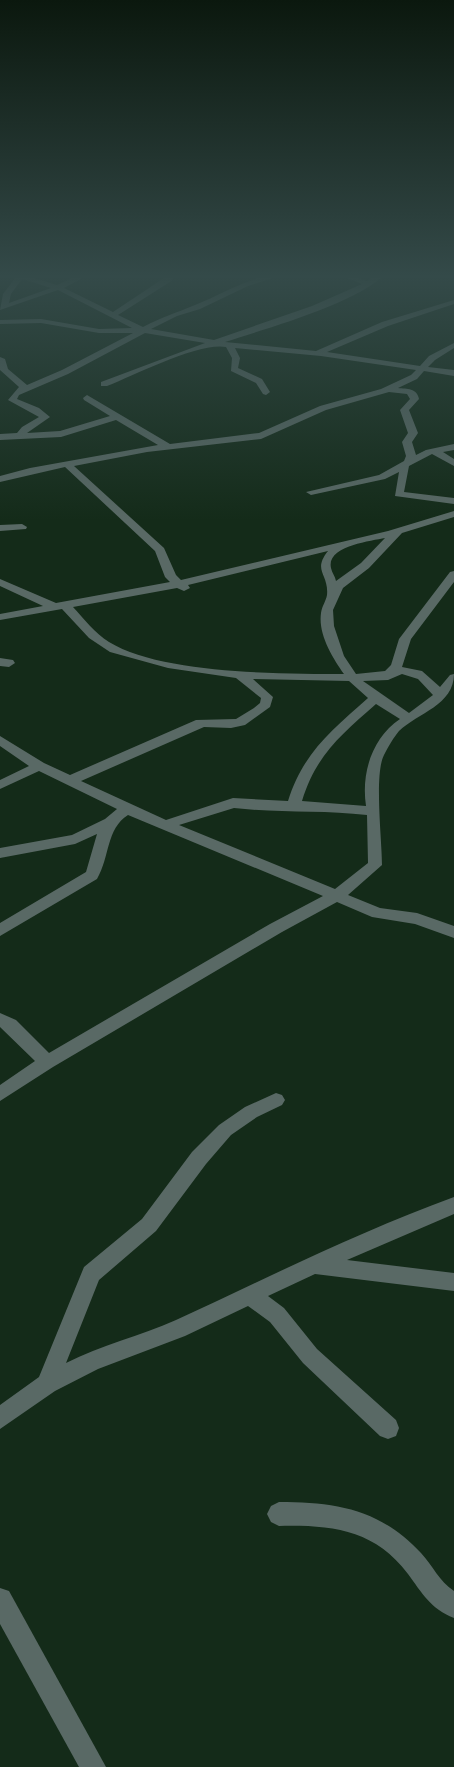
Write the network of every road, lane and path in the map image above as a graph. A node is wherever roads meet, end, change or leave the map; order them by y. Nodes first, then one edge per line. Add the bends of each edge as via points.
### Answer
1 (94, 356) edge
2 (177, 356) edge
3 (235, 356) edge
4 (335, 356) edge
5 (435, 356) edge
6 (1, 359) edge
7 (423, 368) junction
8 (454, 373) edge
9 (104, 384) dead end
10 (388, 389) junction
11 (267, 392) dead end
12 (16, 393) junction
13 (87, 398) dead end
14 (119, 416) junction
15 (21, 435) junction
16 (0, 437) edge
17 (168, 446) junction
18 (454, 447) edge
19 (435, 451) junction
20 (407, 462) junction
21 (454, 464) edge
22 (68, 465) junction
23 (1, 477) edge
24 (311, 492) dead end
25 (454, 501) edge
26 (454, 514) edge
27 (22, 527) dead end
28 (0, 528) edge
29 (402, 530) junction
30 (340, 544) junction
31 (454, 574) edge
32 (0, 582) edge
33 (184, 588) junction
34 (333, 597) junction
35 (58, 605) junction
36 (0, 617) edge
37 (391, 673) junction
38 (239, 674) junction
39 (352, 677) junction
40 (454, 678) edge
41 (372, 695) junction
42 (439, 695) junction
43 (409, 719) junction
44 (0, 740) edge
45 (39, 766) junction
46 (69, 781) junction
47 (0, 785) edge
48 (294, 804) junction
49 (127, 809) junction
50 (374, 811) junction
51 (109, 823) junction
52 (165, 825) junction
53 (0, 853) edge
54 (336, 896) junction
55 (0, 930) edge
56 (454, 932) edge
57 (0, 1020) edge
58 (7, 1035) edge
59 (47, 1062) junction
60 (0, 1094) edge
61 (276, 1100) dead end
62 (454, 1205) edge
63 (313, 1265) junction
64 (454, 1282) edge
65 (248, 1294) junction
66 (47, 1384) junction
67 (0, 1418) edge
68 (388, 1428) dead end
69 (279, 1514) dead end
70 (0, 1600) edge
71 (454, 1606) edge
72 (93, 1767) edge

1 - 12 street
2 - 9 street
3 - 11 street via 234,369 259,381
4 - 7 street
5 - 7 street
6 - 12 street via 4,370 24,387
7 - 8 street
7 - 10 street via 414,377
10 - 17 street via 323,408 261,436
10 - 20 street via 414,395 415,399 404,410 413,432 407,442 411,456
12 - 15 street via 14,401 45,417
13 - 14 street
14 - 15 street via 61,434
14 - 17 street
15 - 16 street
17 - 22 street
18 - 19 street
19 - 20 street
19 - 21 street
20 - 24 street via 382,477
20 - 25 street via 399,494
22 - 23 street
22 - 33 street via 160,550 171,577
26 - 29 street
27 - 28 street
29 - 30 street
29 - 34 street via 379,547 368,563 346,577
30 - 33 street
30 - 34 street via 325,567
31 - 37 street via 405,639 402,656
32 - 35 street
33 - 35 street
34 - 39 street via 326,617 333,646
35 - 36 street
35 - 38 street via 116,650 169,664
37 - 39 street
37 - 41 street
37 - 42 street via 403,670 422,676
38 - 39 street
38 - 46 street via 267,697 266,704 246,719 233,724 201,723
39 - 41 street
40 - 42 street
41 - 43 street
41 - 48 street via 315,754
42 - 43 street
43 - 50 street via 394,729 375,757 370,792
44 - 45 street
45 - 46 street
45 - 47 street
46 - 49 street
48 - 50 street
48 - 52 street via 233,803
49 - 51 street
49 - 52 street
50 - 54 street via 375,865
51 - 53 street via 75,839
51 - 55 street via 92,875
52 - 54 street
54 - 56 street via 377,914 417,919
54 - 59 street
57 - 58 street
58 - 59 street
59 - 60 street
61 - 66 street via 225,1130 149,1225 91,1274
62 - 63 street
63 - 64 street
63 - 65 street
65 - 66 street via 204,1317 92,1361
65 - 68 street via 277,1315 310,1356
66 - 67 street
69 - 71 street via 350,1518 376,1530 412,1562 435,1592
70 - 72 street

